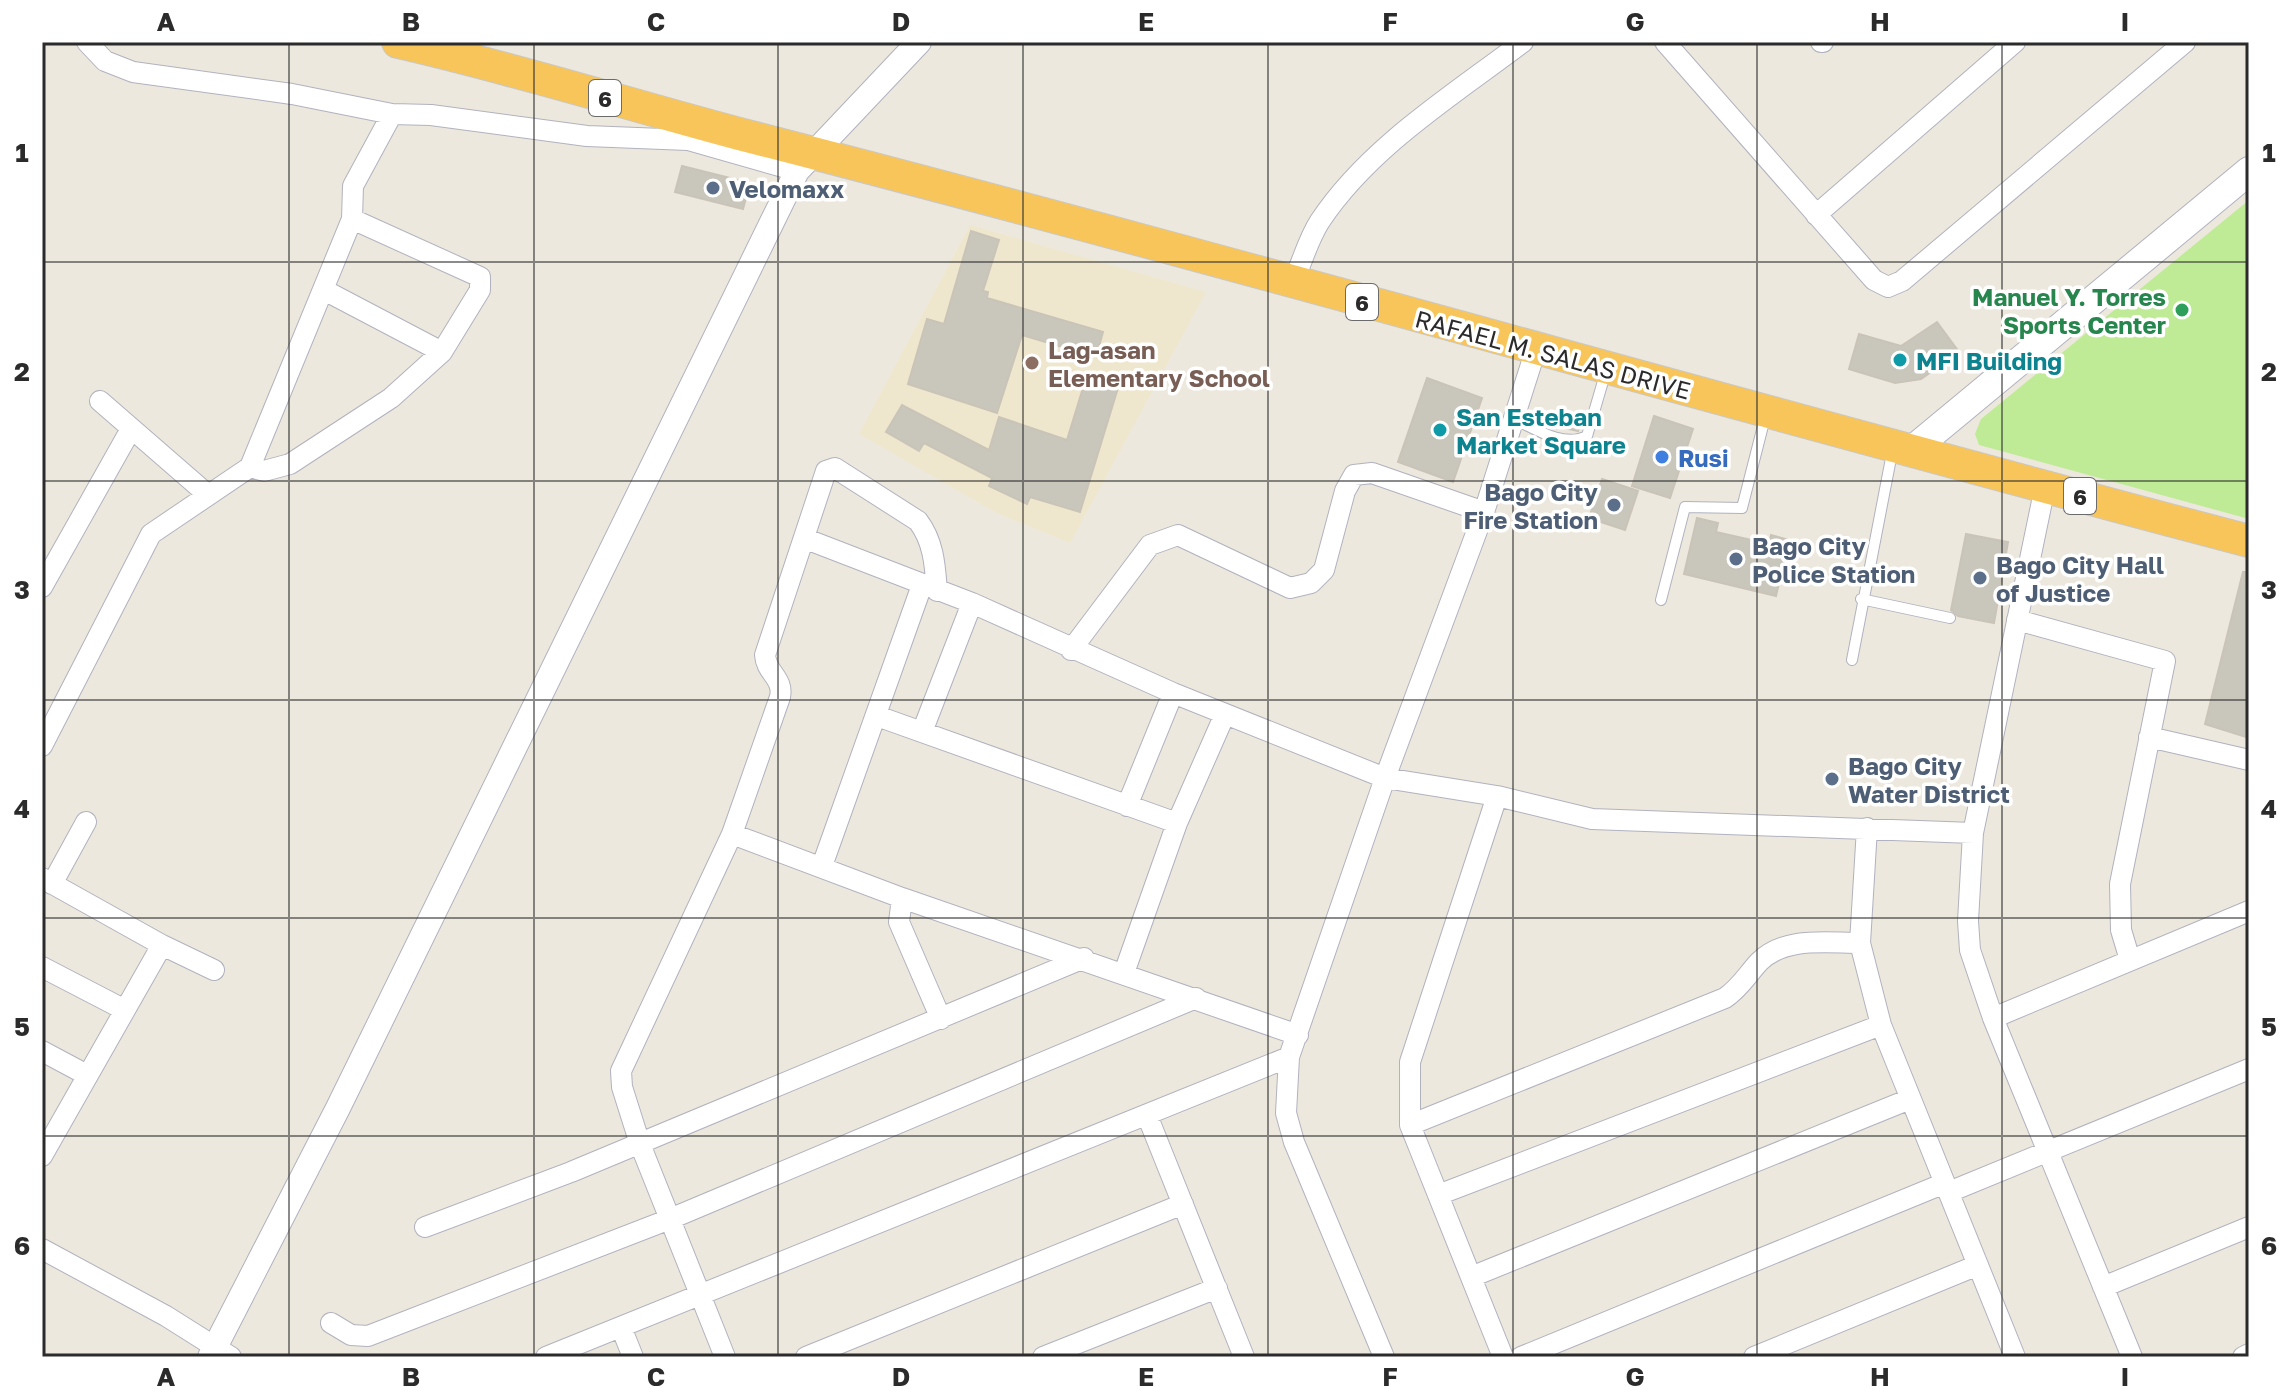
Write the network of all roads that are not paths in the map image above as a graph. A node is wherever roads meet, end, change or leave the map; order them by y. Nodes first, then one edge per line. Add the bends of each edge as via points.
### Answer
1 (87, 42) edge
2 (398, 42) edge
3 (919, 42) edge
4 (1523, 42) edge
5 (1665, 42) edge
6 (2015, 42) edge
7 (2185, 42) edge
8 (392, 114) junction
9 (804, 162) junction
10 (2249, 171) edge
11 (1816, 215) junction
12 (352, 219) junction
13 (1295, 278) junction
14 (324, 290) junction
15 (1536, 349) junction
16 (442, 352) junction
17 (1607, 368) junction
18 (100, 401) dead end
19 (1766, 412) junction
20 (1514, 419) junction
21 (131, 429) junction
22 (1902, 449) junction
23 (250, 467) junction
24 (2045, 487) junction
25 (207, 494) junction
26 (1484, 512) junction
27 (806, 539) junction
28 (2249, 541) edge
29 (42, 587) edge
30 (930, 588) junction
31 (1861, 599) junction
32 (1661, 600) dead end
33 (972, 603) junction
34 (1950, 618) dead end
35 (2017, 620) junction
36 (1071, 650) junction
37 (1852, 660) dead end
38 (1173, 693) junction
39 (1225, 714) junction
40 (877, 716) junction
41 (922, 732) junction
42 (2149, 737) junction
43 (42, 746) edge
44 (2249, 760) edge
45 (1385, 778) junction
46 (1497, 796) junction
47 (1127, 806) junction
48 (86, 822) dead end
49 (1177, 823) junction
50 (1867, 828) junction
51 (1973, 833) junction
52 (732, 834) junction
53 (822, 866) junction
54 (47, 881) edge
55 (902, 898) junction
56 (2249, 911) edge
57 (1860, 943) junction
58 (162, 945) junction
59 (1084, 958) junction
60 (2130, 960) junction
61 (42, 967) edge
62 (214, 970) dead end
63 (1124, 973) junction
64 (1196, 998) junction
65 (123, 1009) junction
66 (1993, 1018) junction
67 (941, 1019) junction
68 (1881, 1025) junction
69 (1298, 1035) junction
70 (42, 1051) edge
71 (1289, 1057) junction
72 (2249, 1069) edge
73 (87, 1075) junction
74 (1910, 1099) junction
75 (1147, 1115) junction
76 (1410, 1125) junction
77 (640, 1144) junction
78 (43, 1153) edge
79 (2048, 1153) junction
80 (1947, 1188) junction
81 (1438, 1195) junction
82 (1183, 1204) junction
83 (670, 1219) junction
84 (425, 1227) dead end
85 (2249, 1227) edge
86 (42, 1249) edge
87 (1978, 1265) junction
88 (1471, 1277) junction
89 (2103, 1287) junction
90 (1217, 1288) junction
91 (700, 1295) junction
92 (331, 1323) dead end
93 (621, 1327) junction
94 (218, 1354) edge
95 (2008, 1355) edge
96 (546, 1357) edge
97 (633, 1357) edge
98 (725, 1357) edge
99 (806, 1357) edge
100 (1043, 1357) edge
101 (1244, 1357) edge
102 (1384, 1357) edge
103 (1503, 1357) edge
104 (1521, 1357) edge
105 (1754, 1357) edge
106 (2132, 1357) edge

1 - 8 street via 105,61 133,72
2 - 9 highway, 6 via 495,64
3 - 9 street
4 - 13 street via 1369,163 1322,218
5 - 11 street
6 - 11 street
7 - 11 street via 1902,281 1888,287 1874,280
8 - 9 street via 587,136 688,140
8 - 12 street via 353,186
9 - 13 highway, RAFAEL M. SALAS DRIVE / 6
9 - 94 street
10 - 22 main road
12 - 14 street
12 - 16 street via 480,277 480,290
13 - 15 highway, RAFAEL M. SALAS DRIVE / 6
14 - 16 street
14 - 23 street
15 - 17 highway, RAFAEL M. SALAS DRIVE / 6
15 - 20 street
16 - 23 street via 391,398 290,464 264,471
17 - 19 highway, RAFAEL M. SALAS DRIVE / 6
17 - 20 lane via 1587,436 1560,439
18 - 21 street
19 - 22 highway, RAFAEL M. SALAS DRIVE / 6
19 - 32 lane via 1742,508 1685,507
20 - 26 street
21 - 25 street
21 - 29 street
22 - 24 highway, RAFAEL M. SALAS DRIVE / 6
22 - 31 lane
23 - 25 street
24 - 28 highway, RAFAEL M. SALAS DRIVE / 6
24 - 35 street
25 - 43 street via 151,534
26 - 36 street via 1372,473 1354,475 1324,570 1311,583 1290,588 1178,535 1162,538 1150,545
26 - 45 street
27 - 30 street
27 - 30 street via 822,477 835,468 927,532 934,557
27 - 52 street via 765,655 780,680 780,697
30 - 33 street
30 - 40 street
31 - 34 lane
31 - 37 lane
33 - 36 street
33 - 41 street
35 - 42 street via 2165,661
35 - 51 street
36 - 38 street
38 - 39 street
38 - 47 street
39 - 45 street
39 - 49 street
40 - 41 street
40 - 53 street
41 - 47 street
42 - 44 street
42 - 60 street via 2120,884 2121,930
45 - 46 street
45 - 69 street
46 - 50 street via 1592,819
46 - 76 street via 1410,1062
47 - 49 street
48 - 54 street
49 - 63 street
50 - 51 street
50 - 57 street
51 - 66 street via 1970,950
52 - 53 street
52 - 77 street via 621,1071
53 - 55 street
54 - 58 street
55 - 59 street
55 - 67 street via 899,922
56 - 60 street
57 - 68 street
57 - 76 street via 1785,946 1759,962 1725,998
58 - 62 street
58 - 65 street
59 - 63 street
59 - 67 street
60 - 66 street
61 - 65 street
63 - 64 street
64 - 69 street
64 - 83 street
65 - 73 street
66 - 79 street
67 - 77 street
68 - 74 street
68 - 81 street
69 - 71 street
70 - 73 street
71 - 75 street
71 - 102 street via 1286,1113 1294,1142
72 - 79 street
73 - 78 street
74 - 80 street
74 - 88 street
75 - 82 street
75 - 91 street
76 - 81 street
77 - 83 street
77 - 84 street
79 - 80 street
79 - 89 street
80 - 87 street
80 - 104 street
81 - 88 street
82 - 90 street
82 - 99 street
83 - 91 street
83 - 92 street via 368,1336 351,1335
85 - 89 street
86 - 94 street via 166,1316
87 - 95 street
87 - 105 street
88 - 103 street
89 - 106 street
90 - 100 street
90 - 101 street
91 - 93 street
91 - 98 street
93 - 96 street
93 - 97 street

